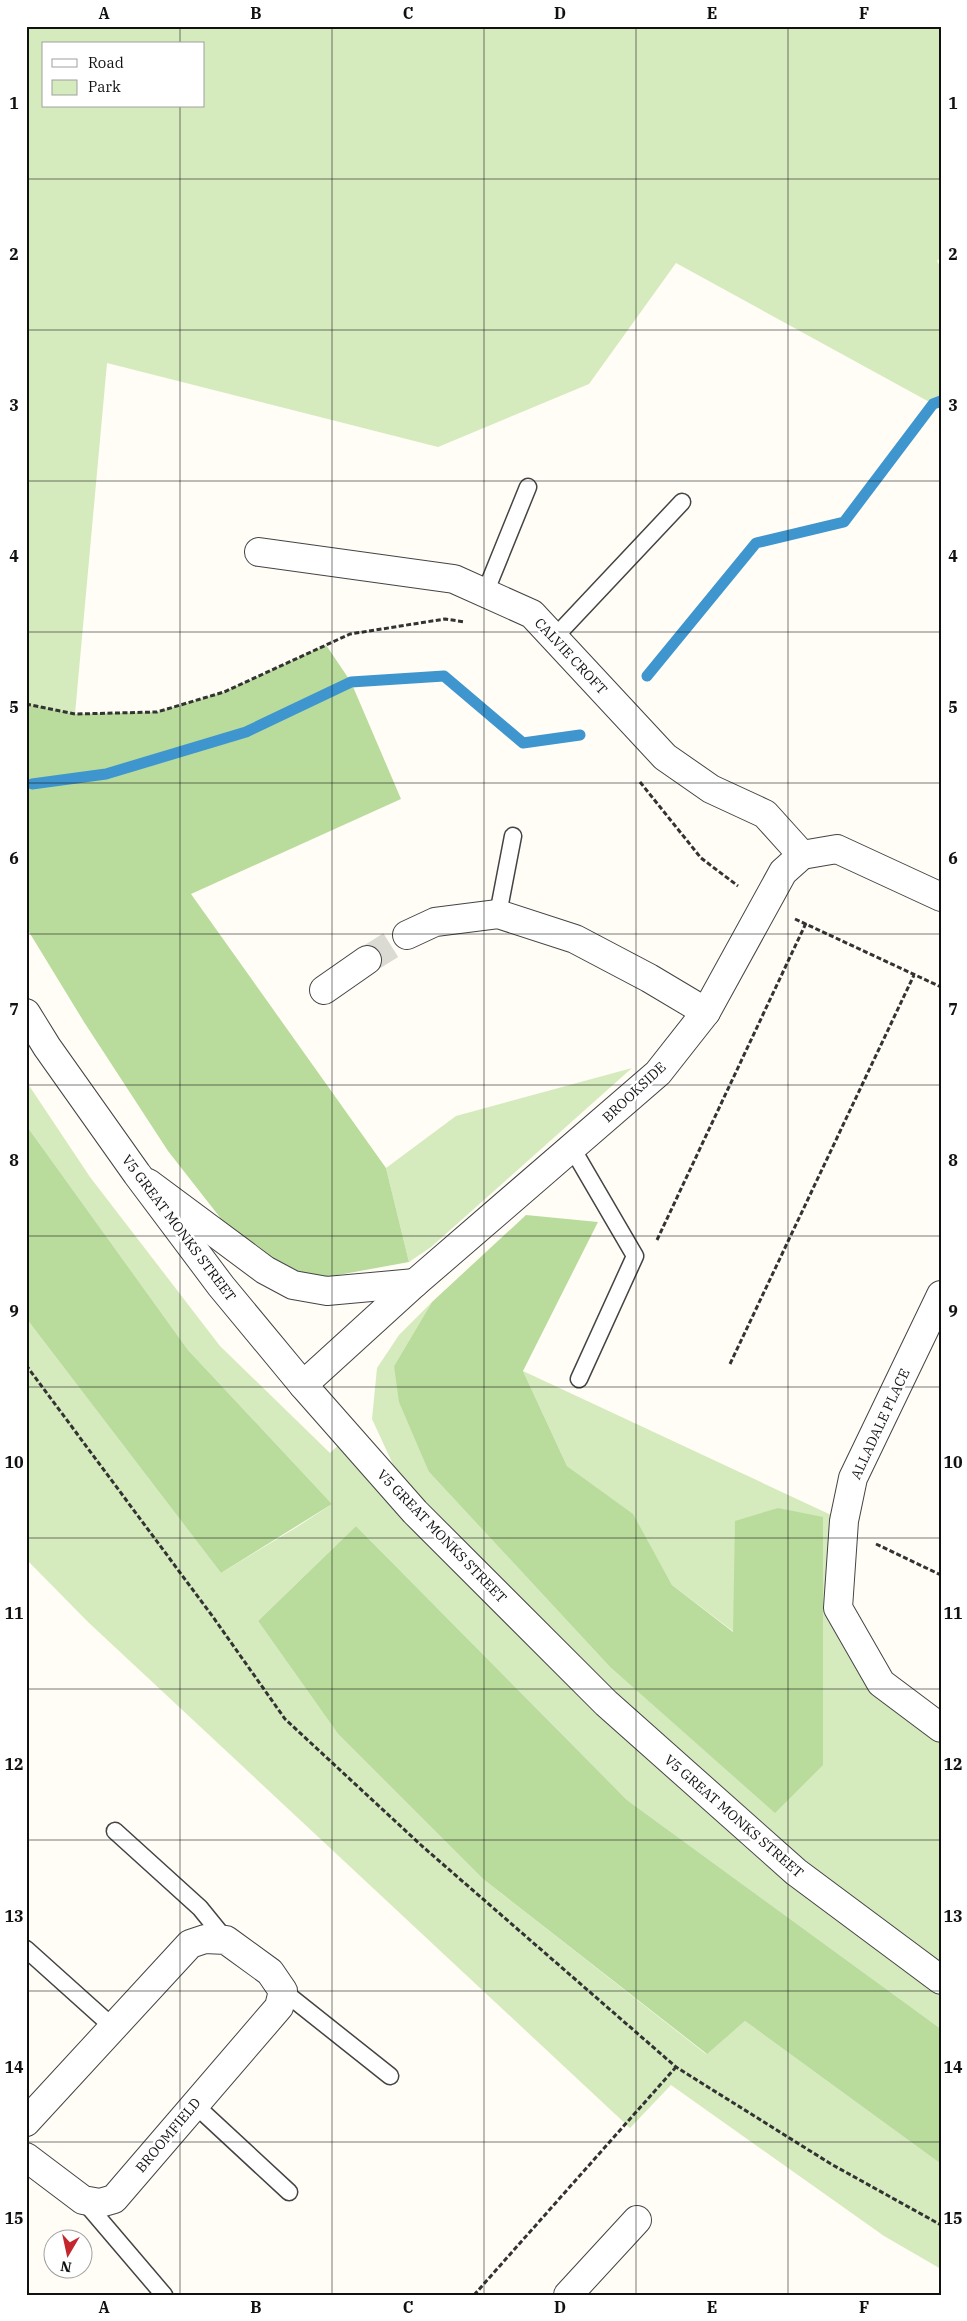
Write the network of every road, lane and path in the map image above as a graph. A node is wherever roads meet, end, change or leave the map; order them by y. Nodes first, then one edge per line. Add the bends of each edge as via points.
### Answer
1 (528, 487) dead end
2 (682, 502) dead end
3 (259, 552) dead end
4 (485, 593) junction
5 (472, 623) dead end
6 (554, 638) junction
7 (26, 704) edge
8 (640, 781) dead end
9 (513, 836) dead end
10 (802, 855) junction
11 (941, 897) edge
12 (764, 905) junction
13 (498, 914) junction
14 (806, 924) junction
15 (407, 936) tunnel mouth
16 (367, 960) tunnel mouth
17 (914, 975) junction
18 (941, 988) edge
19 (324, 990) dead end
20 (706, 1012) junction
21 (26, 1013) edge
22 (26, 1031) edge
23 (48, 1047) junction
24 (572, 1148) junction
25 (137, 1174) junction
26 (635, 1256) junction
27 (416, 1283) junction
28 (941, 1296) edge
29 (26, 1364) edge
30 (730, 1364) dead end
31 (579, 1379) dead end
32 (303, 1385) junction
33 (844, 1528) junction
34 (941, 1575) edge
35 (941, 1728) edge
36 (115, 1831) dead end
37 (226, 1940) junction
38 (26, 1949) edge
39 (941, 1980) edge
40 (283, 1991) junction
41 (114, 2028) junction
42 (676, 2067) junction
43 (390, 2076) dead end
44 (194, 2104) junction
45 (26, 2122) edge
46 (26, 2157) edge
47 (289, 2192) dead end
48 (83, 2200) junction
49 (637, 2220) dead end
50 (941, 2225) edge
51 (164, 2295) edge
52 (474, 2295) edge
53 (568, 2295) edge

1 - 4 lane
2 - 6 lane
3 - 4 street, CALVIE CROFT via 454,579
4 - 6 street, CALVIE CROFT via 532,614
5 - 7 path via 445,619 350,634 224,692 157,712 75,714
6 - 10 street, CALVIE CROFT via 664,758 711,789 765,814
8 - 12 path via 701,858
9 - 13 lane
10 - 11 street via 836,849
10 - 12 street, BROOKSIDE via 783,872
12 - 14 path
12 - 20 street, BROOKSIDE
13 - 15 street via 435,922
13 - 20 street via 575,939
14 - 17 path
14 - 26 path via 649,1258
16 - 19 street
17 - 18 path
17 - 30 path
20 - 24 street, BROOKSIDE via 658,1073
21 - 23 street, V5 GREAT MONKS STREET
22 - 23 street
23 - 25 street, V5 GREAT MONKS STREET
24 - 26 lane
24 - 27 street, BROOKSIDE
25 - 27 street via 265,1270 293,1285 327,1291
25 - 32 street, V5 GREAT MONKS STREET via 221,1286
26 - 31 lane
27 - 32 street, BROOKSIDE
28 - 33 street, ALLADALE PLACE via 853,1478
29 - 42 path via 285,1719 422,1846
32 - 39 street, V5 GREAT MONKS STREET via 415,1512 606,1703 796,1872
33 - 34 path
33 - 35 street, ALLADALE PLACE via 838,1608 881,1683
36 - 37 lane via 200,1908
37 - 40 street via 270,1972
37 - 41 street via 205,1939 190,1944
38 - 41 lane
40 - 43 lane
40 - 44 street, BROOMFIELD via 279,2006
41 - 45 street
42 - 50 path via 831,2164
42 - 52 path
44 - 47 lane
44 - 48 street, BROOMFIELD via 114,2199 100,2203
46 - 48 street
48 - 51 lane
49 - 53 street

